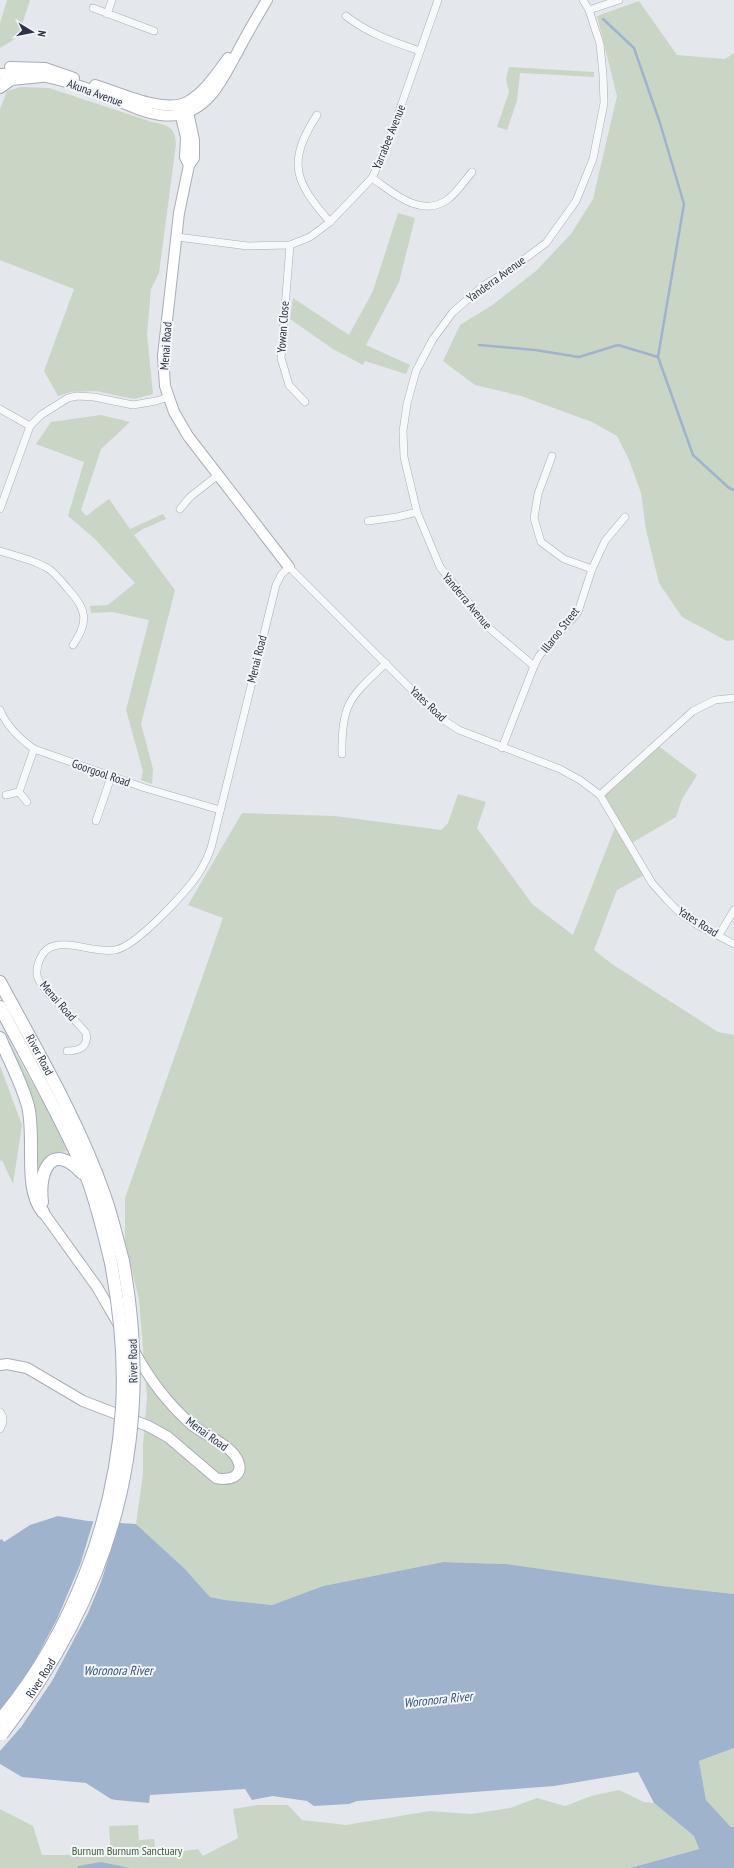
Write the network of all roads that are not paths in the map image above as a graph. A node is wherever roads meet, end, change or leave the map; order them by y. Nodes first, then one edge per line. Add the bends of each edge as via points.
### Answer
1 (112, 0) edge
2 (267, 0) edge
3 (438, 0) edge
4 (583, 0) edge
5 (619, 0) edge
6 (93, 8) dead end
7 (589, 10) junction
8 (107, 14) junction
9 (346, 16) dead end
10 (154, 31) dead end
11 (420, 51) junction
12 (0, 68) edge
13 (0, 74) edge
14 (41, 76) junction
15 (0, 87) edge
16 (183, 109) junction
17 (317, 115) dead end
18 (472, 172) dead end
19 (372, 178) junction
20 (330, 222) junction
21 (177, 237) junction
22 (290, 245) junction
23 (168, 397) junction
24 (305, 402) dead end
25 (0, 409) edge
26 (30, 426) junction
27 (552, 456) dead end
28 (218, 474) junction
29 (0, 509) edge
30 (180, 509) dead end
31 (417, 512) junction
32 (625, 517) dead end
33 (368, 521) dead end
34 (0, 551) edge
35 (289, 567) junction
36 (592, 568) junction
37 (73, 645) dead end
38 (386, 662) junction
39 (534, 666) junction
40 (734, 698) edge
41 (0, 710) edge
42 (502, 748) junction
43 (34, 749) junction
44 (342, 754) dead end
45 (111, 777) junction
46 (19, 792) junction
47 (6, 795) dead end
48 (600, 795) junction
49 (27, 802) dead end
50 (220, 810) junction
51 (96, 822) dead end
52 (734, 910) edge
53 (719, 936) junction
54 (734, 944) edge
55 (0, 982) edge
56 (0, 1007) edge
57 (0, 1038) edge
58 (67, 1051) dead end
59 (86, 1176) junction
60 (43, 1212) junction
61 (117, 1262) junction
62 (0, 1366) edge
63 (0, 1412) edge
64 (0, 1430) edge
65 (0, 1720) edge
66 (0, 1736) edge

1 - 8 street
2 - 16 street via 215,90 201,105
3 - 11 street, Yarrabee Avenue
4 - 7 street, Yanderra Avenue
5 - 7 street
6 - 8 street
7 - 31 street, Yanderra Avenue via 600,44 604,104 593,159 576,201 546,243 483,286 452,312 432,339 416,371 403,431 404,456
8 - 10 street
9 - 11 street via 376,35
11 - 19 street, Yarrabee Avenue via 388,143
12 - 16 street, Akuna Avenue via 45,68 149,102
13 - 14 street, Akuna Avenue
14 - 15 main road via 16,78
14 - 16 street, Akuna Avenue via 91,90 160,116
16 - 21 street, Menai Road via 195,148 194,158 189,164
17 - 20 street via 304,135 297,158 301,181 312,201
18 - 19 street via 448,200 433,206 419,207
19 - 20 street, Yarrabee Avenue
20 - 22 street, Yarrabee Avenue via 310,237
21 - 22 street, Yarrabee Avenue via 248,246
21 - 23 street, Menai Road via 163,356 163,373
22 - 24 street, Yowan Close via 281,358 289,385
23 - 26 street via 133,405 77,396 68,398 41,415
23 - 28 street, Menai Road via 180,424
25 - 26 street
26 - 29 street
27 - 36 street via 538,494 534,518 541,542 564,559
28 - 30 street via 190,497
28 - 35 street, Menai Road
31 - 33 street
31 - 39 street, Yanderra Avenue via 440,567 489,628
32 - 36 street, Illaroo Street via 605,541
34 - 37 street via 49,569 80,601 84,621 81,633
35 - 38 street, Yates Road
35 - 50 street, Menai Road via 281,574 276,585
36 - 39 street, Illaroo Street via 578,612 539,656
38 - 42 street, Yates Road via 439,717 459,730
38 - 44 street via 355,692 348,703 342,728
39 - 42 street, Illaroo Street
40 - 48 street via 715,700 693,711
41 - 43 street, Goorgool Road via 10,728
42 - 48 street, Yates Road via 560,769
43 - 45 street, Goorgool Road
43 - 46 street
45 - 50 street, Goorgool Road
45 - 51 street
46 - 47 street
46 - 49 street
48 - 53 street, Yates Road via 652,883 680,913
50 - 58 street, Menai Road via 208,855 198,873 182,894 140,936 116,950 98,951 54,946 43,953 38,964 37,976 42,986 86,1033 87,1039 82,1048
52 - 53 street
53 - 54 street, Yates Road
55 - 61 main road, River Road via 63,1099 85,1150 109,1208
56 - 59 main road, River Road via 70,1140
57 - 60 main road via 28,1106 32,1136 32,1183 37,1205
59 - 60 main road via 68,1160 49,1163 42,1177 40,1192
59 - 61 main road, River Road via 102,1227
60 - 62 street, Menai Road via 97,1287 141,1365 159,1389 192,1425 232,1453 238,1460 238,1472 229,1479 216,1478 168,1437 148,1426 83,1401 27,1368 7,1364
61 - 65 main road, River Road, bridge via 122,1339 122,1408 106,1509 91,1558 64,1619 39,1665
61 - 66 main road, River Road, bridge via 133,1330 134,1394 127,1457 114,1519 99,1567 72,1628 33,1692
63 - 64 street via 3,1416

